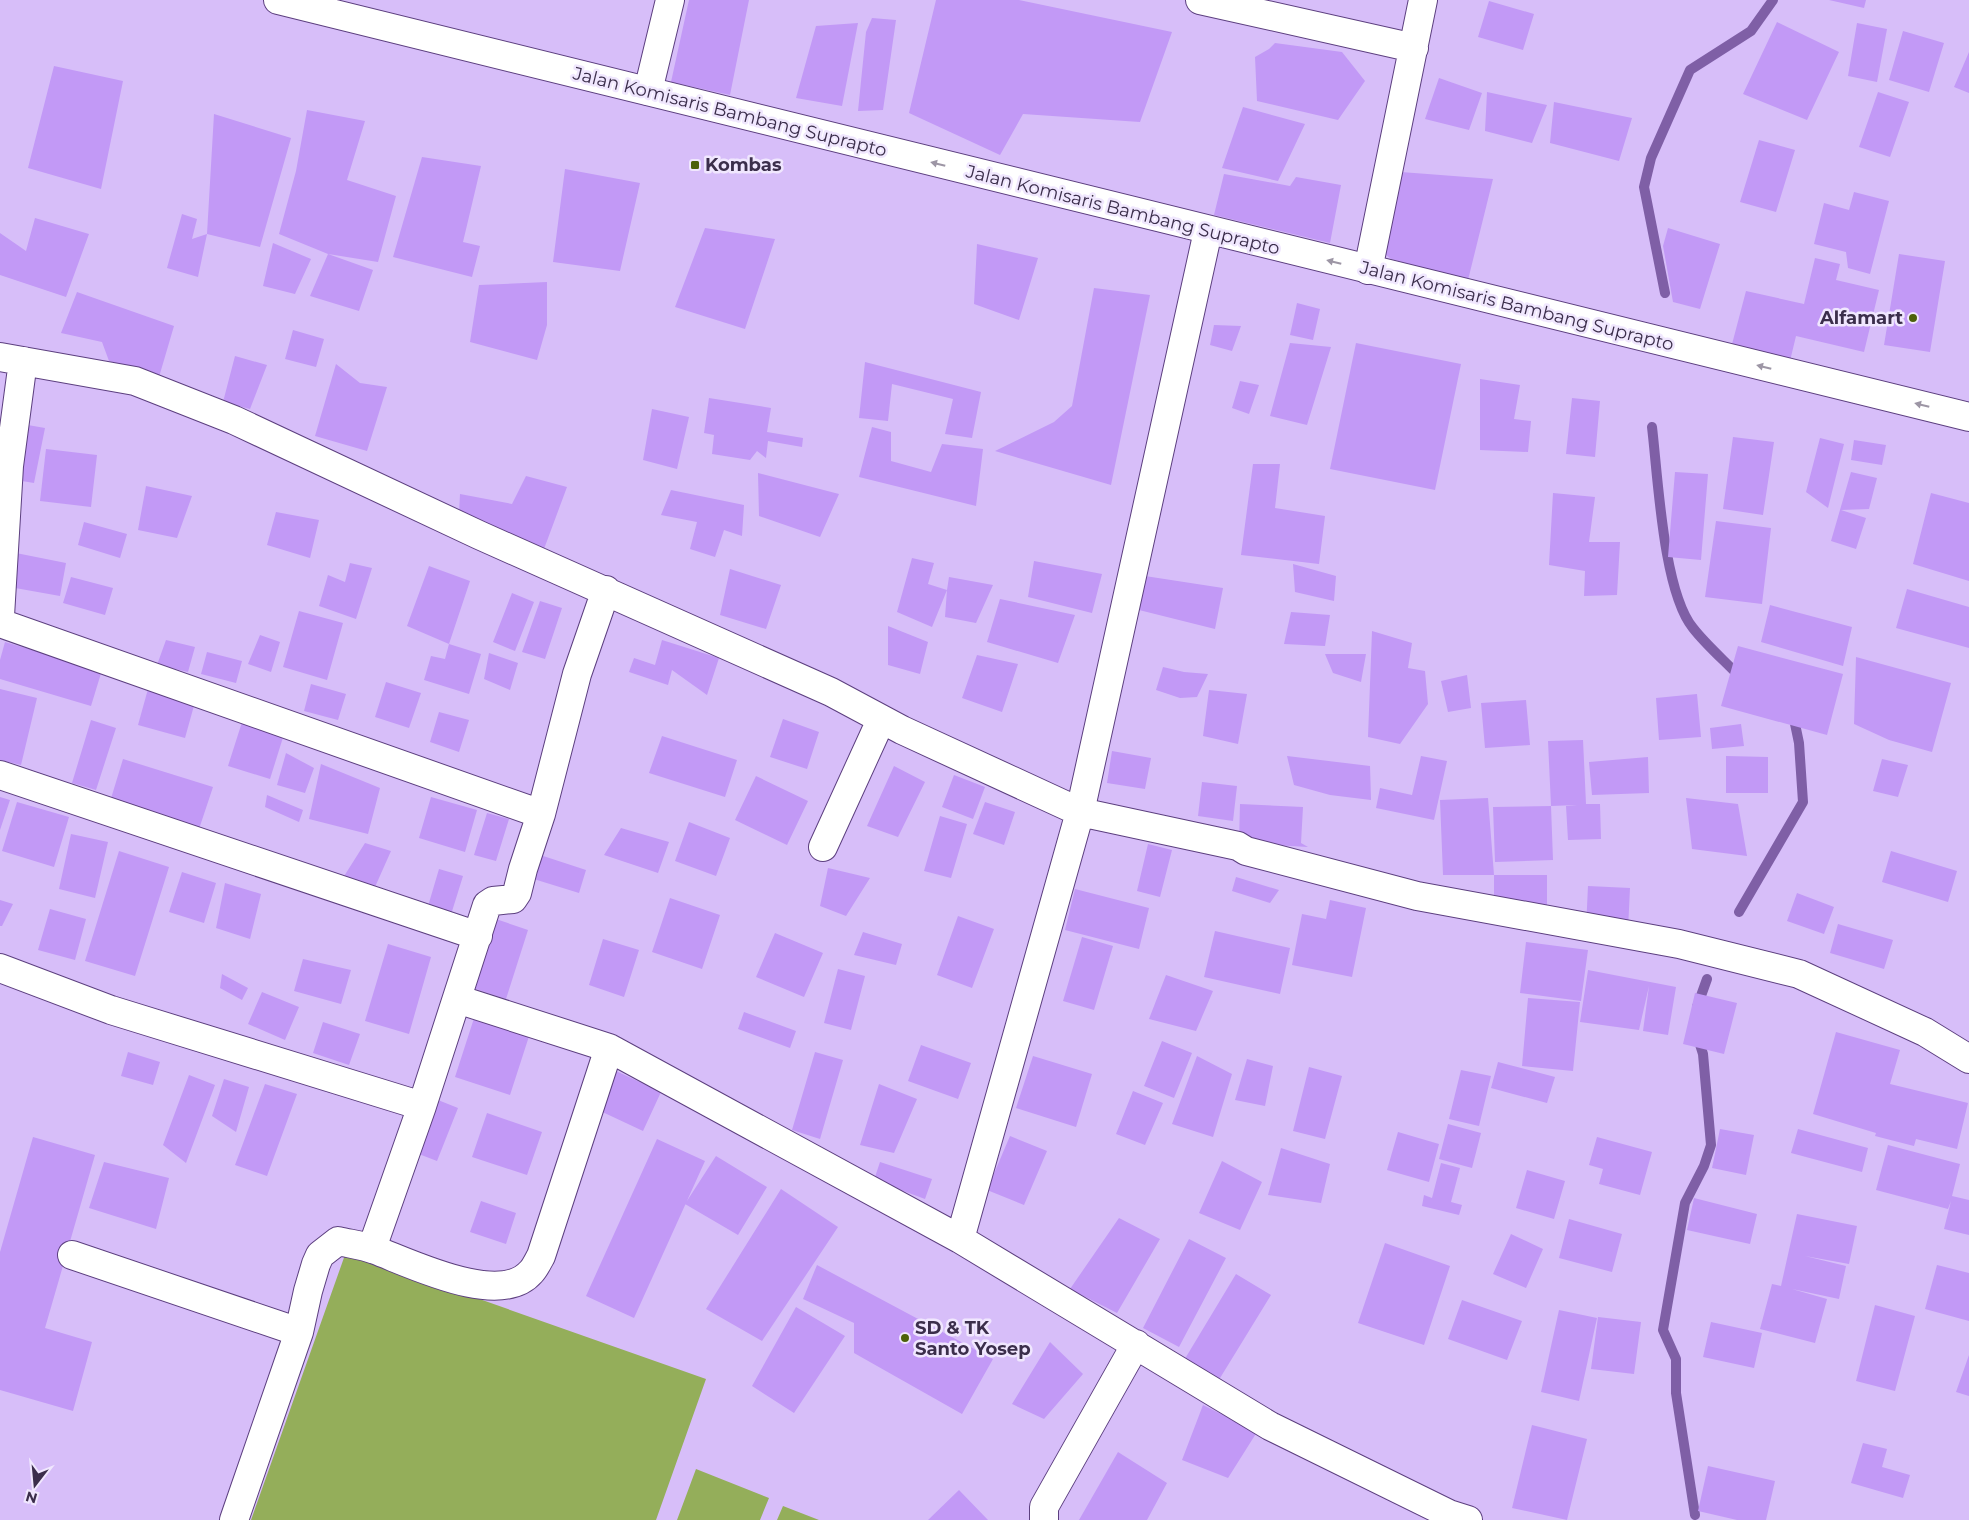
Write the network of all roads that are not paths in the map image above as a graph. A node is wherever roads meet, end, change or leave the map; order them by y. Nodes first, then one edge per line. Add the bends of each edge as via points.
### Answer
1 (278, 0) edge
2 (670, 0) edge
3 (1200, 0) edge
4 (1423, 0) edge
5 (336, 7) edge
6 (1414, 48) junction
7 (648, 91) junction
8 (1208, 231) junction
9 (1368, 270) junction
10 (11, 359) edge
11 (1969, 417) edge
12 (606, 590) junction
13 (0, 616) edge
14 (0, 623) edge
15 (881, 720) junction
16 (0, 775) edge
17 (1080, 812) junction
18 (541, 814) junction
19 (823, 848) dead end
20 (478, 936) junction
21 (0, 968) edge
22 (457, 1000) junction
23 (609, 1048) junction
24 (1969, 1059) edge
25 (422, 1106) junction
26 (960, 1239) junction
27 (372, 1248) junction
28 (72, 1255) dead end
29 (299, 1332) junction
30 (1136, 1344) junction
31 (234, 1520) edge
32 (1044, 1520) edge
33 (1468, 1520) edge

1 - 5 street, Jalan Komisaris Bambang Suprapto
2 - 7 street
3 - 6 street
4 - 6 street
5 - 7 street, Jalan Komisaris Bambang Suprapto
6 - 9 street
8 -> 7 street, Jalan Komisaris Bambang Suprapto
9 -> 8 street, Jalan Komisaris Bambang Suprapto
8 - 17 street
11 -> 9 street, Jalan Komisaris Bambang Suprapto
10 - 12 street via 136,381 234,420 479,535
10 - 13 street via 9,466
12 - 15 street via 831,692
12 - 18 street via 576,674
14 - 18 street
15 - 17 street
15 - 19 street
16 - 20 street
17 - 24 street via 1238,846 1246,851 1417,896 1679,944 1799,974 1925,1032
17 - 26 street
18 - 20 street via 517,893 513,900 487,904
20 - 22 street
21 - 25 street via 111,1010
22 - 23 street
22 - 25 street
23 - 26 street
23 - 27 street via 541,1256 530,1273 498,1286 472,1283 449,1279
25 - 27 street
26 - 30 street
27 - 29 street via 338,1241 320,1255
28 - 29 street
29 - 31 street
30 - 32 street via 1044,1507
30 - 33 street via 1270,1426 1449,1514

